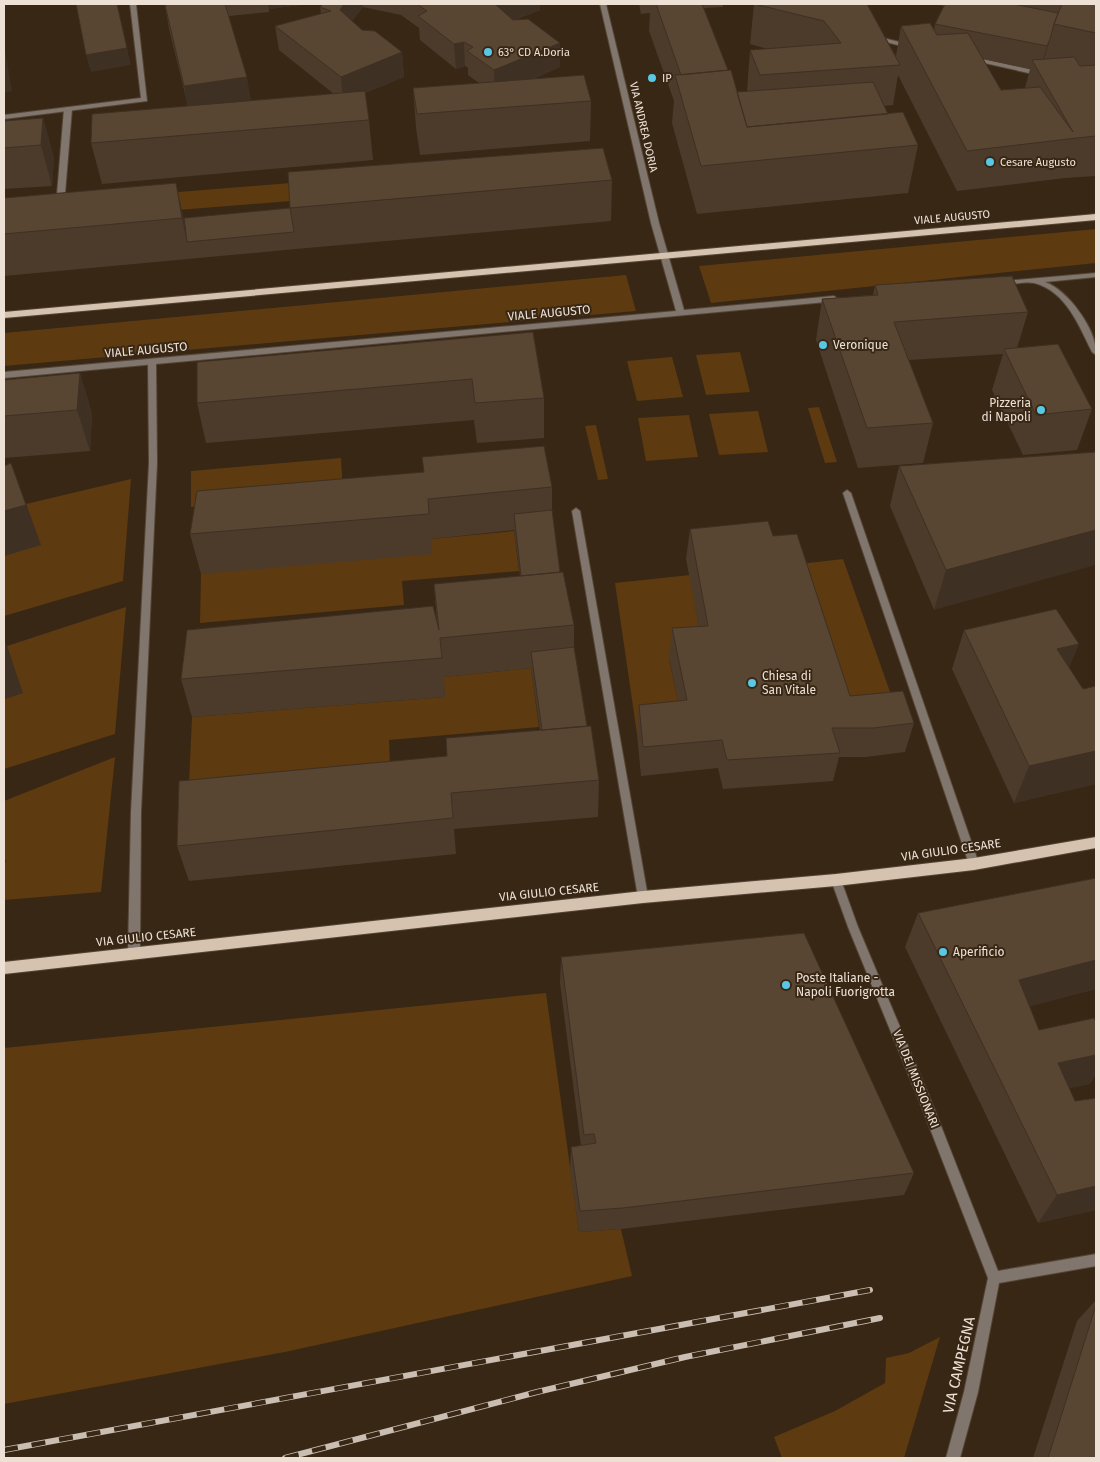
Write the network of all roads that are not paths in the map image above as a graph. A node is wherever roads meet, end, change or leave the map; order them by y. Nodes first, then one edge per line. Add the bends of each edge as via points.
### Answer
1 (133, 4) edge
2 (603, 4) edge
3 (872, 37) edge
4 (921, 48) edge
5 (969, 58) edge
6 (1048, 75) edge
7 (68, 109) junction
8 (4, 117) edge
9 (61, 194) edge
10 (1096, 216) edge
11 (663, 256) junction
12 (1096, 275) edge
13 (1031, 280) junction
14 (993, 284) edge
15 (840, 299) edge
16 (681, 313) junction
17 (4, 315) edge
18 (1096, 352) edge
19 (152, 362) junction
20 (4, 376) edge
21 (847, 493) dead end
22 (576, 511) dead end
23 (1096, 842) edge
24 (974, 864) junction
25 (836, 880) junction
26 (643, 897) junction
27 (134, 953) junction
28 (4, 968) edge
29 (1096, 1260) edge
30 (994, 1278) junction
31 (953, 1458) edge

1 - 7 street via 145,100
2 - 11 street, VIA ANDREA DORIA
3 - 4 street
5 - 6 street
7 - 8 street
7 - 9 street
10 - 11 main road, VIALE AUGUSTO
11 - 16 street, VIA ANDREA DORIA
11 - 17 main road, VIALE AUGUSTO
12 - 13 street
13 - 14 street
13 - 18 street via 1052,287 1065,297
15 - 16 street, VIALE AUGUSTO
16 - 19 street, VIALE AUGUSTO
19 - 20 street, VIALE AUGUSTO
19 - 27 street via 153,463 136,812
21 - 24 street
22 - 26 street
23 - 24 main road, VIA GIULIO CESARE
24 - 25 main road, VIA GIULIO CESARE
25 - 26 main road, VIA GIULIO CESARE
25 - 30 street, VIA DEI MISSIONARI
26 - 27 main road, VIA GIULIO CESARE
27 - 28 main road, VIA GIULIO CESARE
29 - 30 street
30 - 31 street, VIA CAMPEGNA via 971,1392

